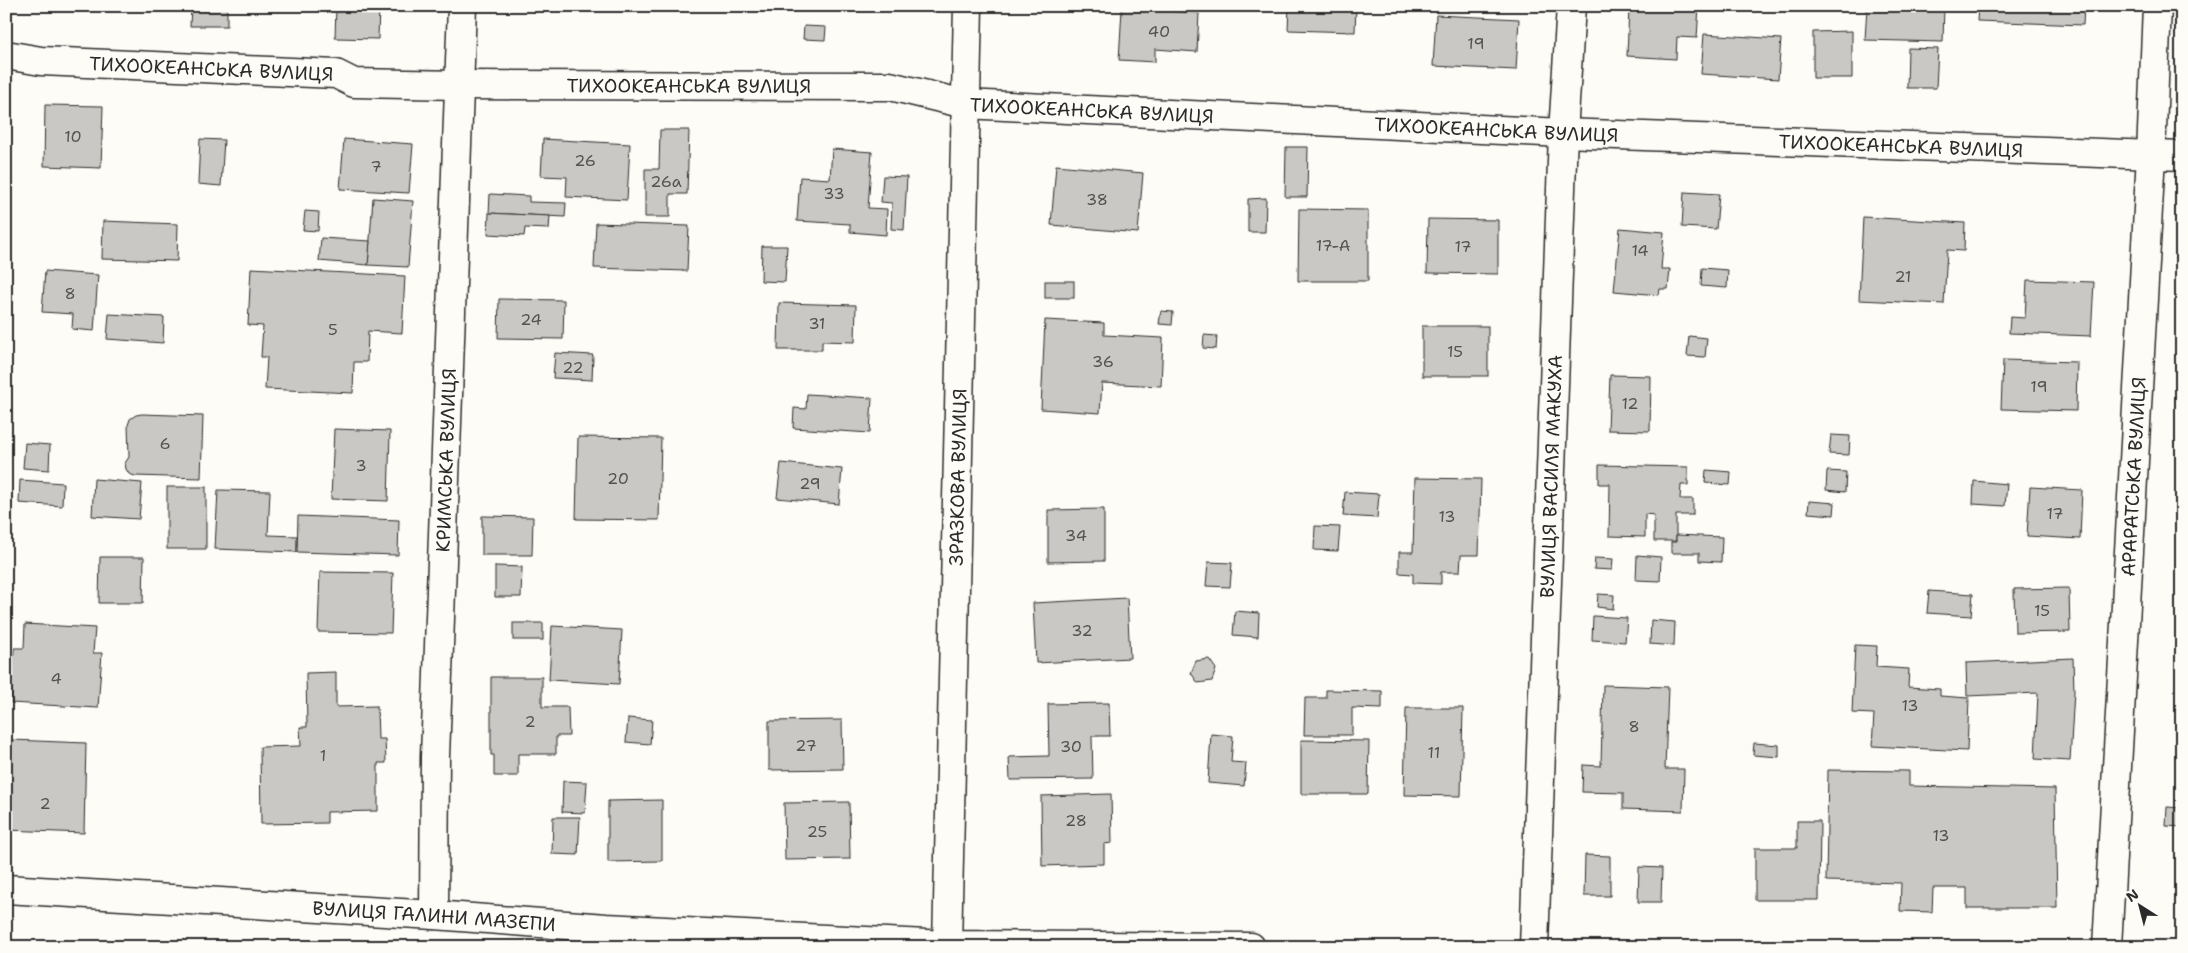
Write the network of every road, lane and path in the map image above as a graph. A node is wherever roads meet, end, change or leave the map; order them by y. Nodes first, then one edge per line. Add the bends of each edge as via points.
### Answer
1 (462, 6) edge
2 (968, 6) edge
3 (1570, 6) edge
4 (2157, 6) edge
5 (6, 55) edge
6 (459, 86) junction
7 (965, 104) junction
8 (1563, 133) junction
9 (2152, 155) junction
10 (2182, 156) edge
11 (6, 889) edge
12 (434, 915) junction
13 (606, 937) edge
14 (947, 946) edge
15 (1251, 947) edge
16 (1534, 947) edge
17 (2107, 947) edge

1 - 6 street, КРИМСЬКА ВУЛИЦЯ
2 - 7 street, ЗРАЗКОВА ВУЛИЦЯ
3 - 8 street, ВУЛИЦЯ ВАСИЛЯ МАКУХА
4 - 9 street, АРАРАТСЬКА ВУЛИЦЯ
5 - 6 street, ТИХООКЕАНСЬКА ВУЛИЦЯ via 41,61 336,74 354,83
6 - 7 street, ТИХООКЕАНСЬКА ВУЛИЦЯ via 890,86
6 - 12 street, КРИМСЬКА ВУЛИЦЯ via 435,757
7 - 8 street, ТИХООКЕАНСЬКА ВУЛИЦЯ
7 - 14 street, ЗРАЗКОВА ВУЛИЦЯ
8 - 9 street, ТИХООКЕАНСЬКА ВУЛИЦЯ
8 - 16 street, ВУЛИЦЯ ВАСИЛЯ МАКУХА
9 - 10 street, ТИХООКЕАНСЬКА ВУЛИЦЯ
9 - 17 street, АРАРАТСЬКА ВУЛИЦЯ
11 - 12 street, ВУЛИЦЯ ГАЛИНИ МАЗЕПИ
12 - 13 street, ВУЛИЦЯ ГАЛИНИ МАЗЕПИ
13 - 14 street, ВУЛИЦЯ ГАЛИНИ МАЗЕПИ
14 - 15 street, ВУЛИЦЯ ГАЛИНИ МАЗЕПИ

